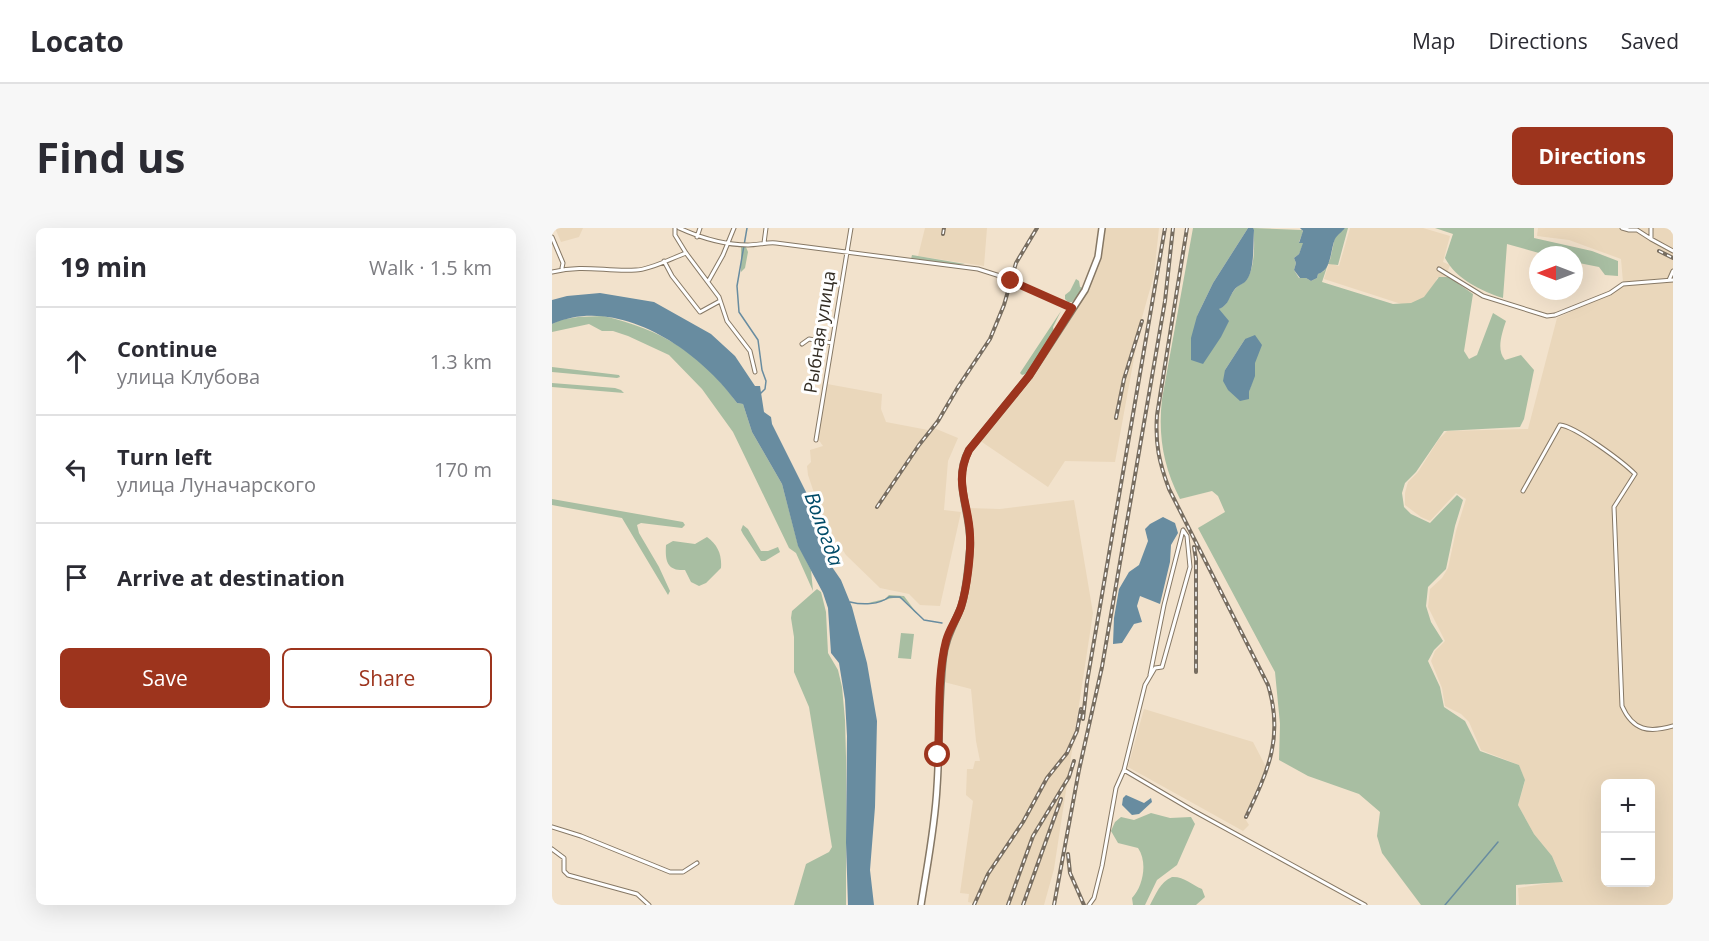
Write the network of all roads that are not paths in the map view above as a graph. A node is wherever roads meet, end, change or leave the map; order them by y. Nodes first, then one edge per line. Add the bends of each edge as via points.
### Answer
1 (677, 228) edge
2 (700, 228) edge
3 (734, 228) edge
4 (766, 228) edge
5 (850, 228) edge
6 (1102, 228) edge
7 (1622, 228) edge
8 (1651, 228) edge
9 (552, 237) edge
10 (697, 237) junction
11 (1651, 239) junction
12 (727, 243) junction
13 (764, 243) junction
14 (1673, 251) edge
15 (847, 252) junction
16 (686, 253) junction
17 (664, 261) junction
18 (562, 268) junction
19 (1439, 269) dead end
20 (1673, 271) edge
21 (552, 272) edge
22 (1671, 280) edge
23 (708, 281) junction
24 (720, 301) junction
25 (1072, 308) junction
26 (832, 343) junction
27 (802, 344) dead end
28 (755, 372) dead end
29 (816, 440) dead end
30 (1523, 491) dead end
31 (1150, 675) junction
32 (1673, 726) edge
33 (1124, 770) junction
34 (552, 827) edge
35 (552, 849) edge
36 (697, 863) dead end
37 (649, 905) edge
38 (921, 905) edge
39 (1089, 905) edge
40 (1365, 905) edge

1 - 10 street
1 - 16 street via 675,235
2 - 10 street
3 - 12 street
4 - 13 street
5 - 15 street, Рыбная улица
6 - 25 main road via 1092,277
7 - 11 street via 1637,230
8 - 11 street
9 - 18 street
10 - 12 street
11 - 14 street
12 - 13 street
12 - 23 street
13 - 15 street
15 - 25 street via 984,271
15 - 26 street, Рыбная улица
16 - 17 street
16 - 23 street
17 - 18 street via 638,270
17 - 24 street via 700,312
18 - 21 street
19 - 22 street via 1484,296 1547,316 1623,284
20 - 22 street
23 - 24 street
24 - 28 street via 727,321 751,356
25 - 38 main road via 1029,376 969,450 964,462 961,488 970,546 962,605 948,634 943,660 935,812
26 - 27 street via 809,339
26 - 29 street, Рыбная улица
30 - 32 street via 1560,425 1624,463 1635,474 1614,507 1621,697 1625,713 1639,726 1653,730
31 - 31 street via 1155,668 1162,667 1190,567 1183,530
31 - 33 street
33 - 39 street via 1116,788 1102,866
33 - 40 street
34 - 36 street via 670,872 682,872
35 - 37 street via 564,858 568,875 629,891

